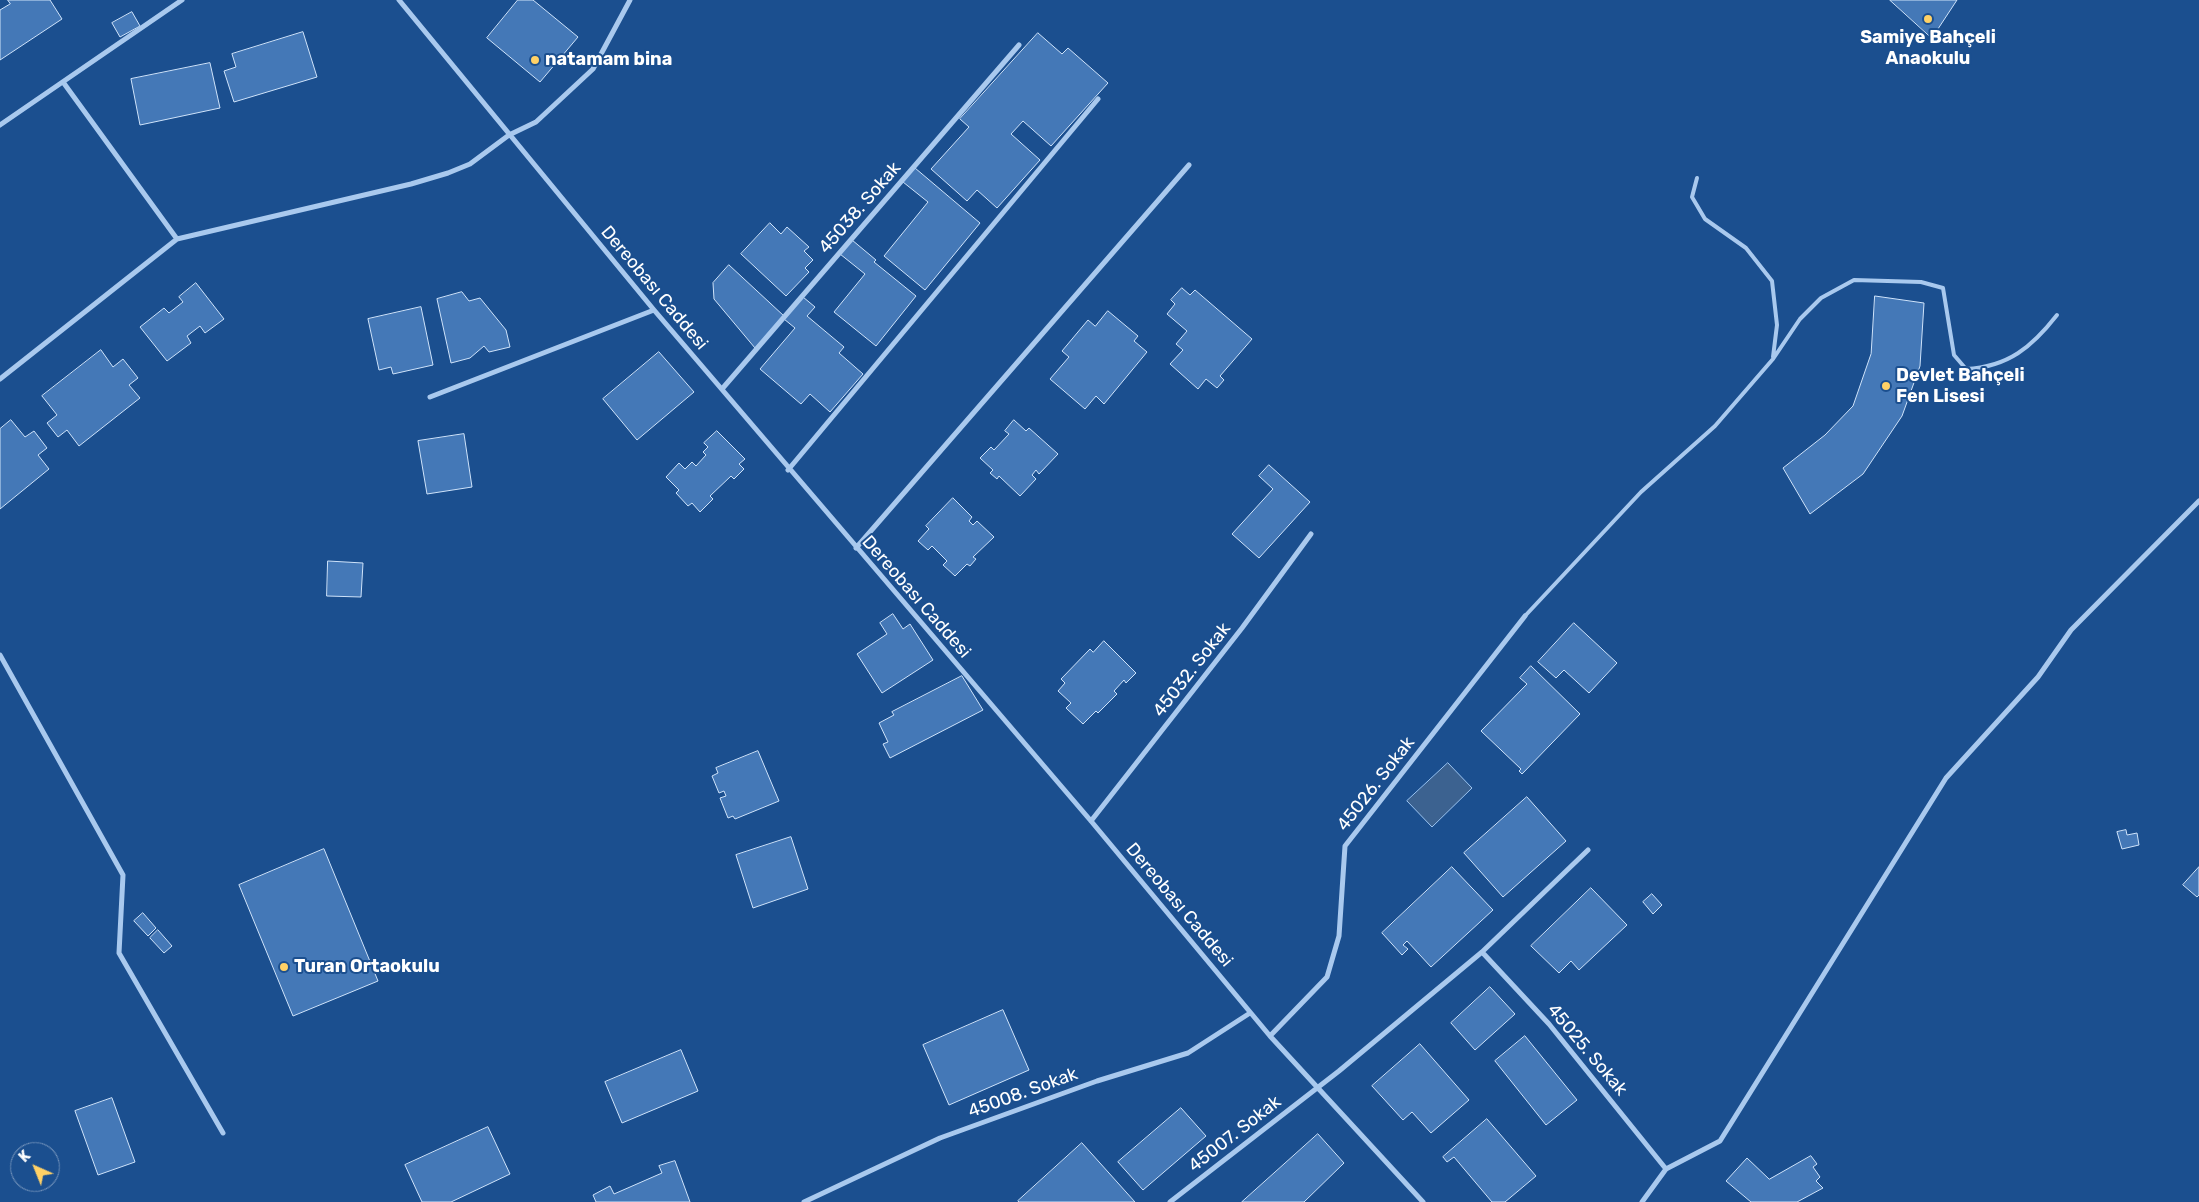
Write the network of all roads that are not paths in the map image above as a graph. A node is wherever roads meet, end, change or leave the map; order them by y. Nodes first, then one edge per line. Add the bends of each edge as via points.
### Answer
1 (182, 0) edge
2 (399, 0) edge
3 (630, 0) edge
4 (1019, 45) dead end
5 (63, 82) junction
6 (1098, 99) dead end
7 (0, 125) edge
8 (509, 134) junction
9 (1189, 165) dead end
10 (1697, 178) dead end
11 (176, 239) junction
12 (654, 310) junction
13 (2057, 315) dead end
14 (1772, 359) junction
15 (0, 379) edge
16 (722, 389) junction
17 (430, 397) dead end
18 (788, 470) junction
19 (2199, 501) edge
20 (1311, 534) dead end
21 (856, 548) junction
22 (1524, 616) joint
23 (0, 655) edge
24 (1091, 821) junction
25 (1588, 850) dead end
26 (1482, 952) junction
27 (1250, 1012) junction
28 (1270, 1036) junction
29 (1316, 1088) junction
30 (223, 1133) dead end
31 (1666, 1170) junction
32 (804, 1202) edge
33 (1170, 1202) edge
34 (1424, 1202) edge
35 (1642, 1202) edge

1 - 5 street
2 - 8 street, Dereobası Caddesi
3 - 8 street via 593,69 536,122
4 - 16 street, 45038. Sokak
5 - 7 street
5 - 11 street
6 - 18 street
8 - 11 street via 470,164 448,173
8 - 12 street, Dereobası Caddesi
9 - 21 street
10 - 14 lane via 1692,197 1705,219 1746,248 1772,281 1777,325
11 - 15 street
12 - 16 street, Dereobası Caddesi
12 - 17 street
13 - 14 lane via 2039,338 2005,362 1986,368 1966,369 1954,355 1943,288 1921,282 1854,280 1821,298 1800,319
14 - 22 lane via 1715,426 1641,492
16 - 18 street, Dereobası Caddesi
18 - 21 street, Dereobası Caddesi
19 - 31 street via 2071,630 2038,677 1946,778 1720,1141
20 - 24 street, 45032. Sokak
21 - 24 street, Dereobası Caddesi
22 - 28 street, 45026. Sokak via 1346,846 1339,936 1327,977
23 - 30 street via 124,874 118,953
24 - 27 street, Dereobası Caddesi
25 - 26 street
26 - 29 street
26 - 31 street, 45025. Sokak via 1549,1024
27 - 28 street, Dereobası Caddesi
27 - 32 street, 45008. Sokak via 1188,1053 1097,1081 940,1138
28 - 29 street, Dereobası Caddesi
29 - 33 street, 45007. Sokak
29 - 34 street, Dereobası Caddesi
31 - 35 street

